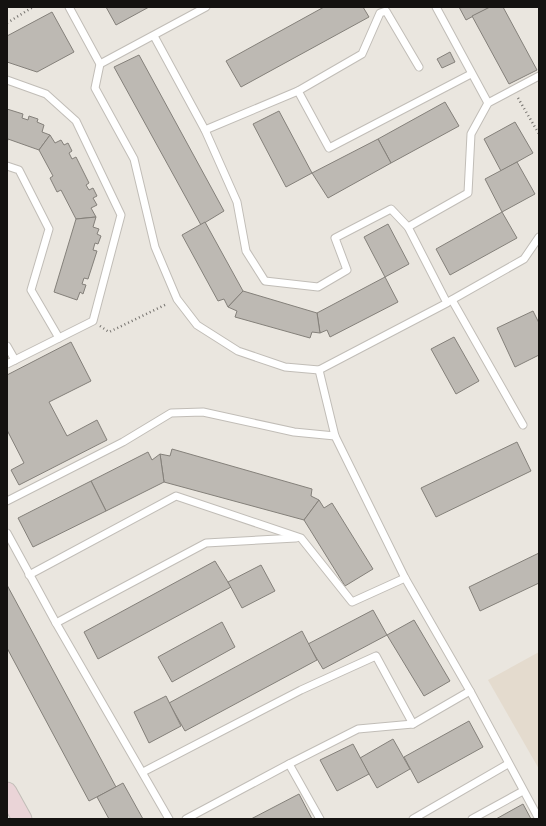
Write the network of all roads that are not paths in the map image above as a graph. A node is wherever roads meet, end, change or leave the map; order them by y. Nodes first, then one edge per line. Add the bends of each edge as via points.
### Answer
1 (69, 7) edge
2 (206, 7) edge
3 (436, 7) edge
4 (154, 36) junction
5 (100, 64) junction
6 (419, 67) dead end
7 (471, 74) junction
8 (539, 76) edge
9 (7, 80) edge
10 (298, 91) junction
11 (488, 103) junction
12 (205, 130) junction
13 (7, 166) edge
14 (408, 227) junction
15 (539, 237) edge
16 (449, 301) junction
17 (60, 338) junction
18 (7, 346) edge
19 (15, 360) junction
20 (7, 364) edge
21 (319, 370) junction
22 (523, 425) dead end
23 (335, 436) junction
24 (7, 501) edge
25 (7, 534) edge
26 (301, 538) junction
27 (29, 575) junction
28 (405, 578) junction
29 (56, 623) junction
30 (470, 691) junction
31 (413, 724) junction
32 (289, 764) junction
33 (508, 764) junction
34 (143, 772) junction
35 (523, 791) junction
36 (7, 792) edge
37 (7, 815) edge
38 (18, 819) edge
39 (22, 819) edge
40 (169, 819) edge
41 (186, 819) edge
42 (320, 819) edge
43 (412, 819) edge
44 (472, 819) edge
45 (539, 819) edge

1 - 5 lane
2 - 4 lane
3 - 7 lane
4 - 5 lane
4 - 12 lane
5 - 21 lane via 95,88 134,159 155,247 177,299 197,325 238,352 285,367
6 - 10 lane via 386,11 380,14 362,54
7 - 10 lane via 329,148
7 - 11 lane
8 - 11 lane
9 - 17 lane via 46,94 76,121 121,215 93,321
10 - 12 lane
11 - 14 lane via 472,134 468,193
12 - 14 lane via 237,202 246,251 265,280 318,287 346,270 335,238 391,209
13 - 17 lane via 19,170 49,229 31,290
14 - 16 lane
15 - 16 lane via 524,259
16 - 21 lane
16 - 22 lane
17 - 19 lane
18 - 19 lane
19 - 20 lane
21 - 23 lane
23 - 24 lane via 294,432 203,412 171,413 123,442
23 - 28 lane
25 - 27 lane
26 - 27 lane via 176,496
26 - 28 lane via 352,602
26 - 29 lane via 206,543
27 - 29 lane
28 - 30 lane
29 - 34 lane
30 - 31 lane
30 - 33 lane
31 - 32 lane via 358,729
31 - 34 lane via 376,656 301,690
32 - 41 lane
32 - 42 lane
33 - 35 lane
33 - 43 lane
34 - 40 lane
35 - 44 lane
35 - 45 lane
36 - 39 main road
37 - 38 main road

